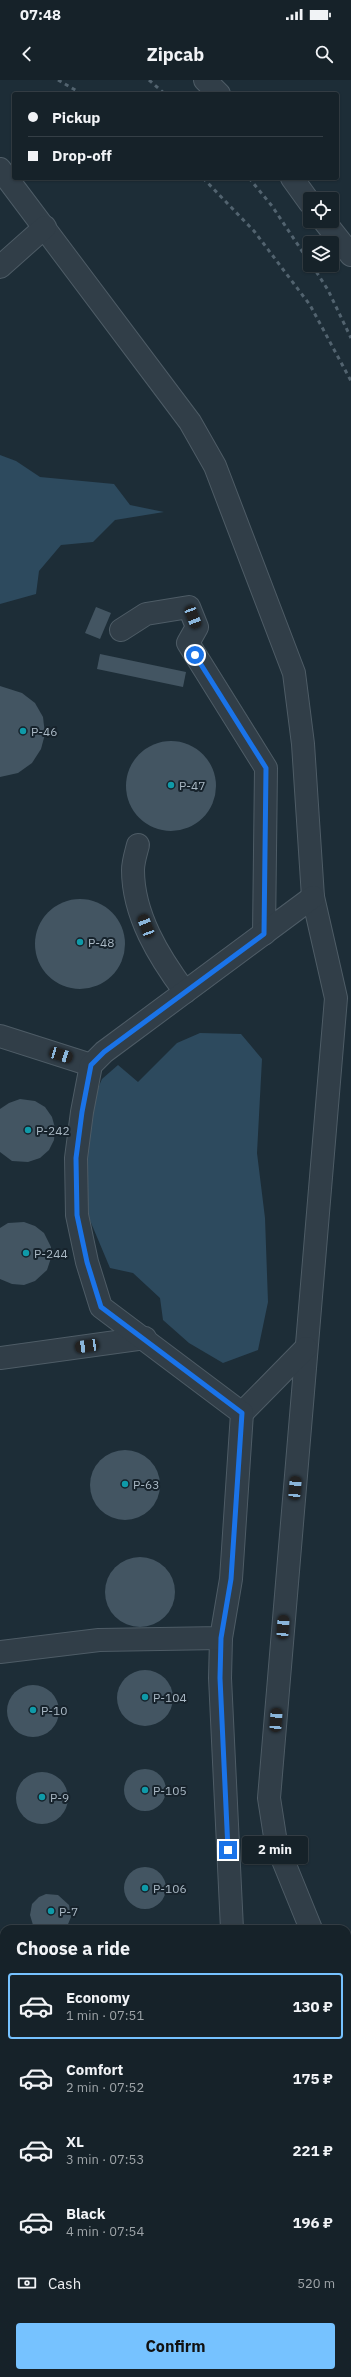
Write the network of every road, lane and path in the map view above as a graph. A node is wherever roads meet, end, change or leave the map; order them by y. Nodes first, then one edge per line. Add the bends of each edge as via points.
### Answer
1 (205, 80) edge
2 (217, 92) edge
3 (0, 169) edge
4 (293, 180) edge
5 (303, 193) edge
6 (45, 227) junction
7 (330, 228) edge
8 (351, 255) edge
9 (0, 267) edge
10 (121, 630) dead end
11 (138, 845) dead end
12 (313, 897) junction
13 (264, 934) junction
14 (185, 992) junction
15 (0, 1036) edge
16 (91, 1065) junction
17 (144, 1338) junction
18 (306, 1348) junction
19 (0, 1358) edge
20 (242, 1413) junction
21 (221, 1638) junction
22 (0, 1652) edge
23 (232, 1925) edge
24 (309, 1925) edge

1 - 2 street
3 - 6 street
4 - 5 street
6 - 9 street
6 - 12 street via 190,422 215,466 294,673 304,744
7 - 8 street
10 - 13 street via 146,614 189,607 197,627 188,643 266,768
11 - 14 street via 133,869 137,902 164,965
12 - 13 street
12 - 18 street via 336,998
13 - 14 street
14 - 16 street via 104,1052
15 - 16 street
16 - 17 street via 76,1158 77,1215 87,1262 101,1307
17 - 19 street
17 - 20 street
18 - 20 street
18 - 24 street via 269,1798 276,1843
20 - 21 street via 231,1579
21 - 22 street via 99,1640
21 - 23 street via 220,1678

